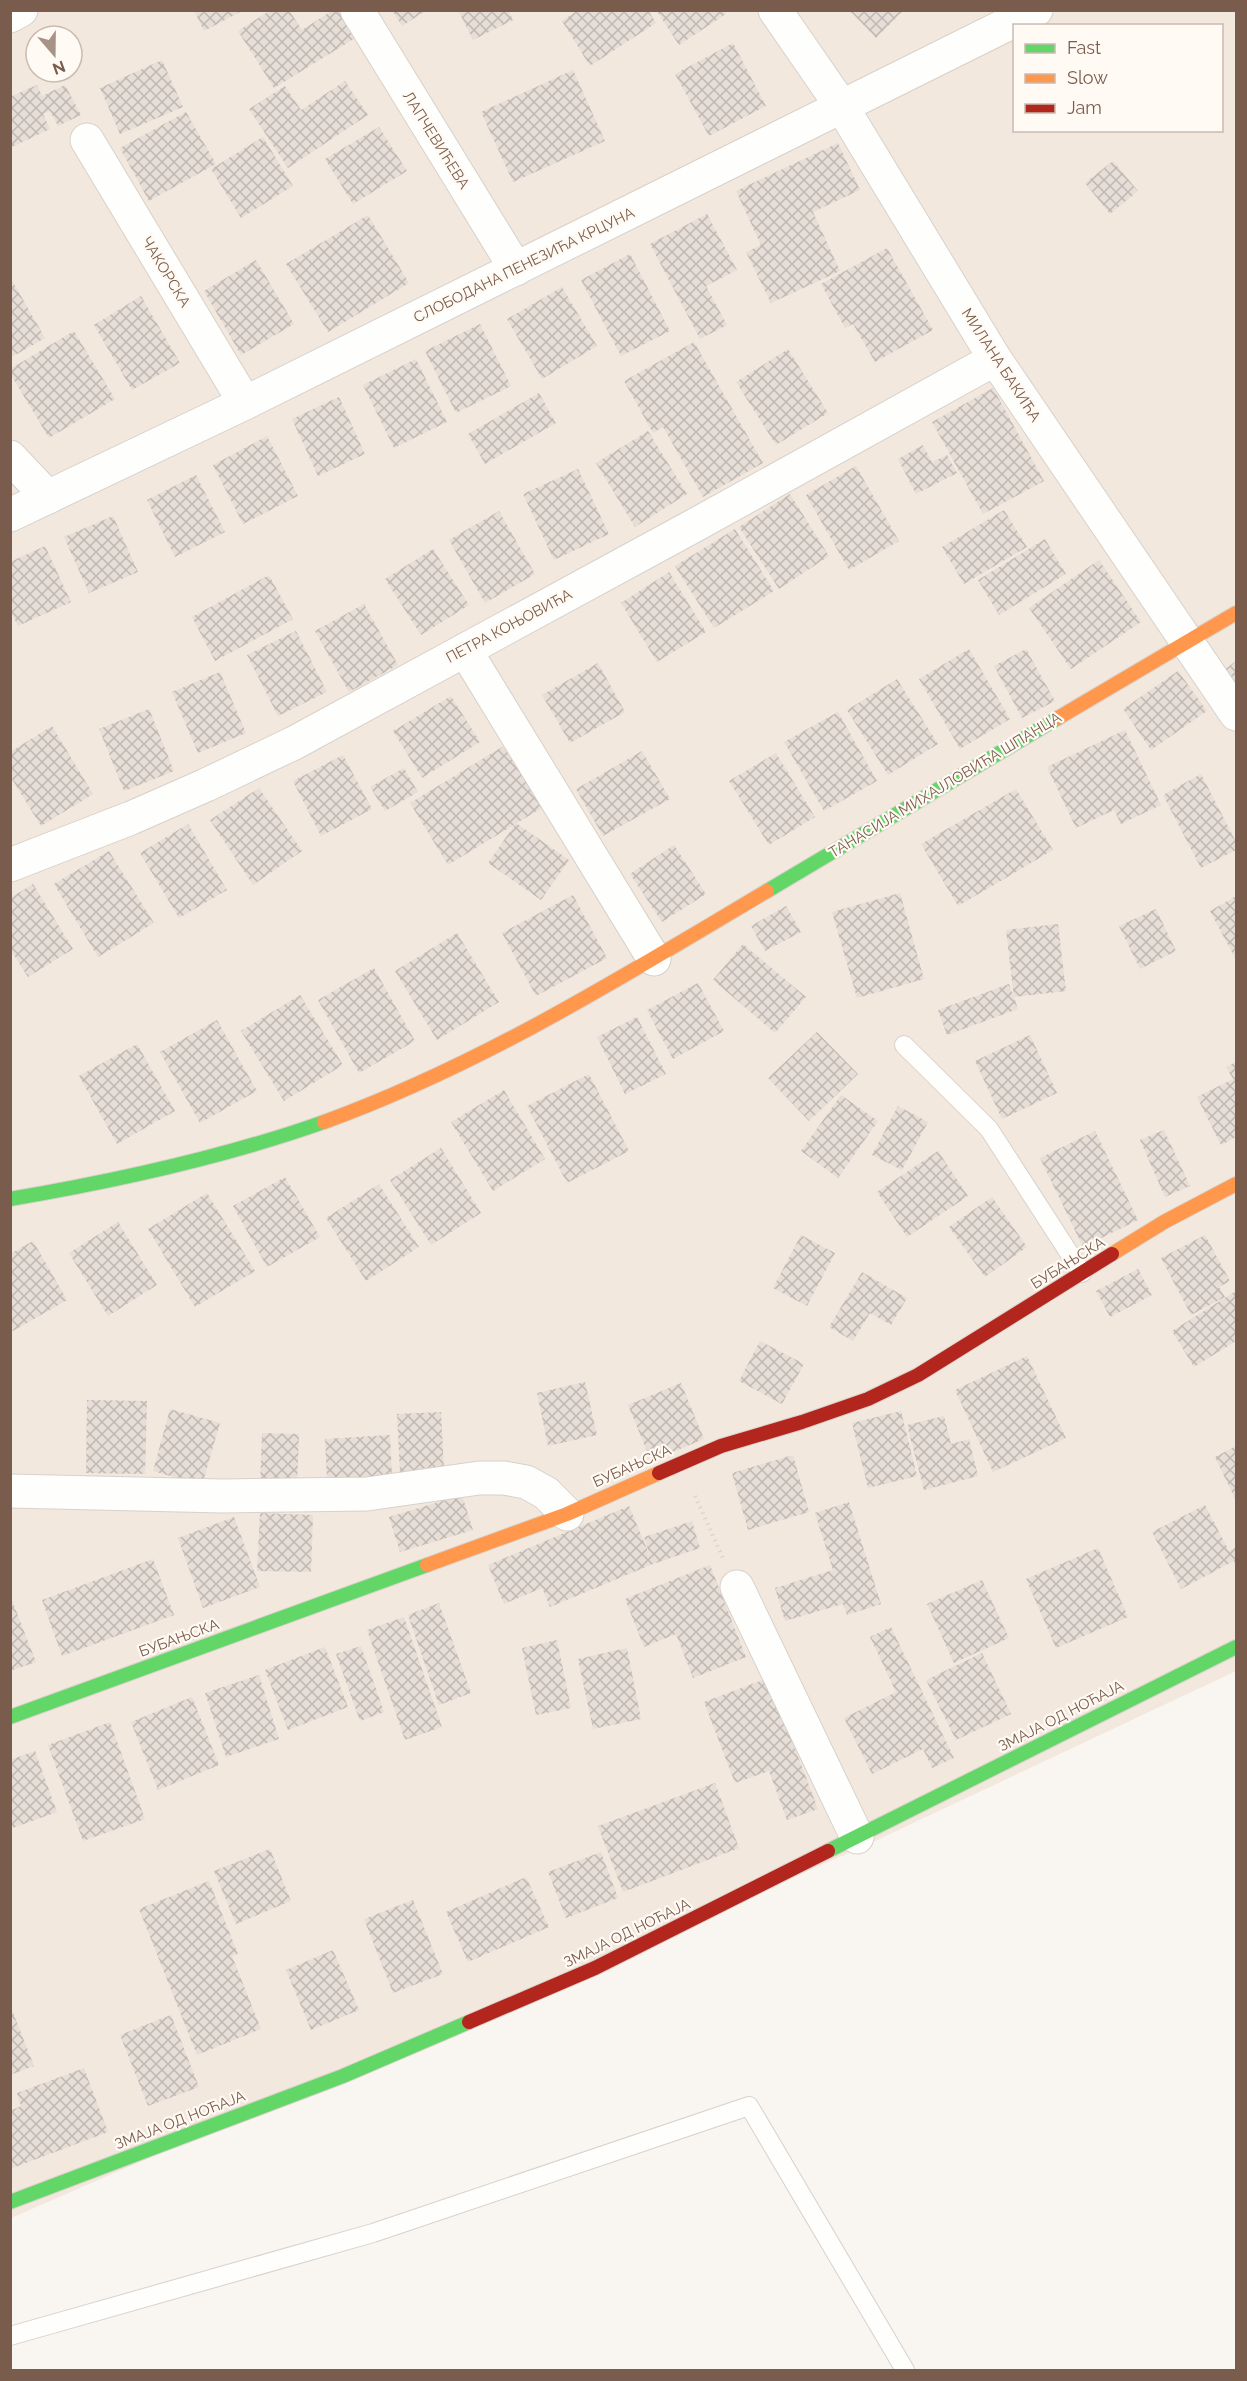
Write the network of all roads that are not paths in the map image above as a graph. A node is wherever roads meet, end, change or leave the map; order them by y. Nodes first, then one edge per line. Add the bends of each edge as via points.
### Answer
1 (21, 10) edge
2 (357, 10) edge
3 (775, 10) edge
4 (1036, 10) edge
5 (10, 16) edge
6 (842, 107) junction
7 (87, 140) dead end
8 (516, 269) junction
9 (994, 359) junction
10 (245, 403) junction
11 (10, 457) edge
12 (48, 497) junction
13 (10, 515) edge
14 (1236, 613) edge
15 (1188, 641) junction
16 (465, 650) junction
17 (1236, 714) edge
18 (10, 865) edge
19 (654, 959) junction
20 (904, 1045) dead end
21 (1236, 1184) edge
22 (10, 1199) edge
23 (1082, 1273) junction
24 (10, 1491) edge
25 (567, 1514) junction
26 (737, 1587) road end
27 (1236, 1647) edge
28 (10, 1717) edge
29 (857, 1837) junction
30 (10, 2202) edge
31 (10, 2336) edge
32 (905, 2370) edge

1 - 5 street
2 - 8 street, ЛАПЧЕВИЋЕВА
3 - 6 street, МИЛАНА БАКИЋА
4 - 6 street, СЛОБОДАНА ПЕНЕЗИЋА КРЦУНА
6 - 8 street, СЛОБОДАНА ПЕНЕЗИЋА КРЦУНА
6 - 9 street, МИЛАНА БАКИЋА
7 - 10 street, ЧАКОРСКА
8 - 10 street, СЛОБОДАНА ПЕНЕЗИЋА КРЦУНА
9 - 15 street, МИЛАНА БАКИЋА
9 - 16 street, ПЕТРА КОЊОВИЋА
10 - 12 street, СЛОБОДАНА ПЕНЕЗИЋА КРЦУНА
11 - 12 street
12 - 13 street, СЛОБОДАНА ПЕНЕЗИЋА КРЦУНА
14 - 15 street, ТАНАСИЈА МИХАЈЛОВИЋА ШПАНЦА
15 - 17 street, МИЛАНА БАКИЋА
15 - 19 street, ТАНАСИЈА МИХАЈЛОВИЋА ШПАНЦА
16 - 18 street, ПЕТРА КОЊОВИЋА via 294,743 206,785
16 - 19 street
19 - 22 street, ТАНАСИЈА МИХАЈЛОВИЋА ШПАНЦА via 557,1015 361,1109 205,1158
20 - 23 lane via 989,1129
21 - 23 street, БУБАЊСКА
23 - 25 street, БУБАЊСКА via 918,1376 868,1399 721,1446
24 - 25 street via 223,1496 367,1494 504,1478 526,1482 546,1493
25 - 28 street, БУБАЊСКА
26 - 29 street
27 - 29 street, ЗМАЈА ОД НОЋАЈА
29 - 30 street, ЗМАЈА ОД НОЋАЈА via 573,1977 343,2076
31 - 32 lane via 373,2233 749,2106

